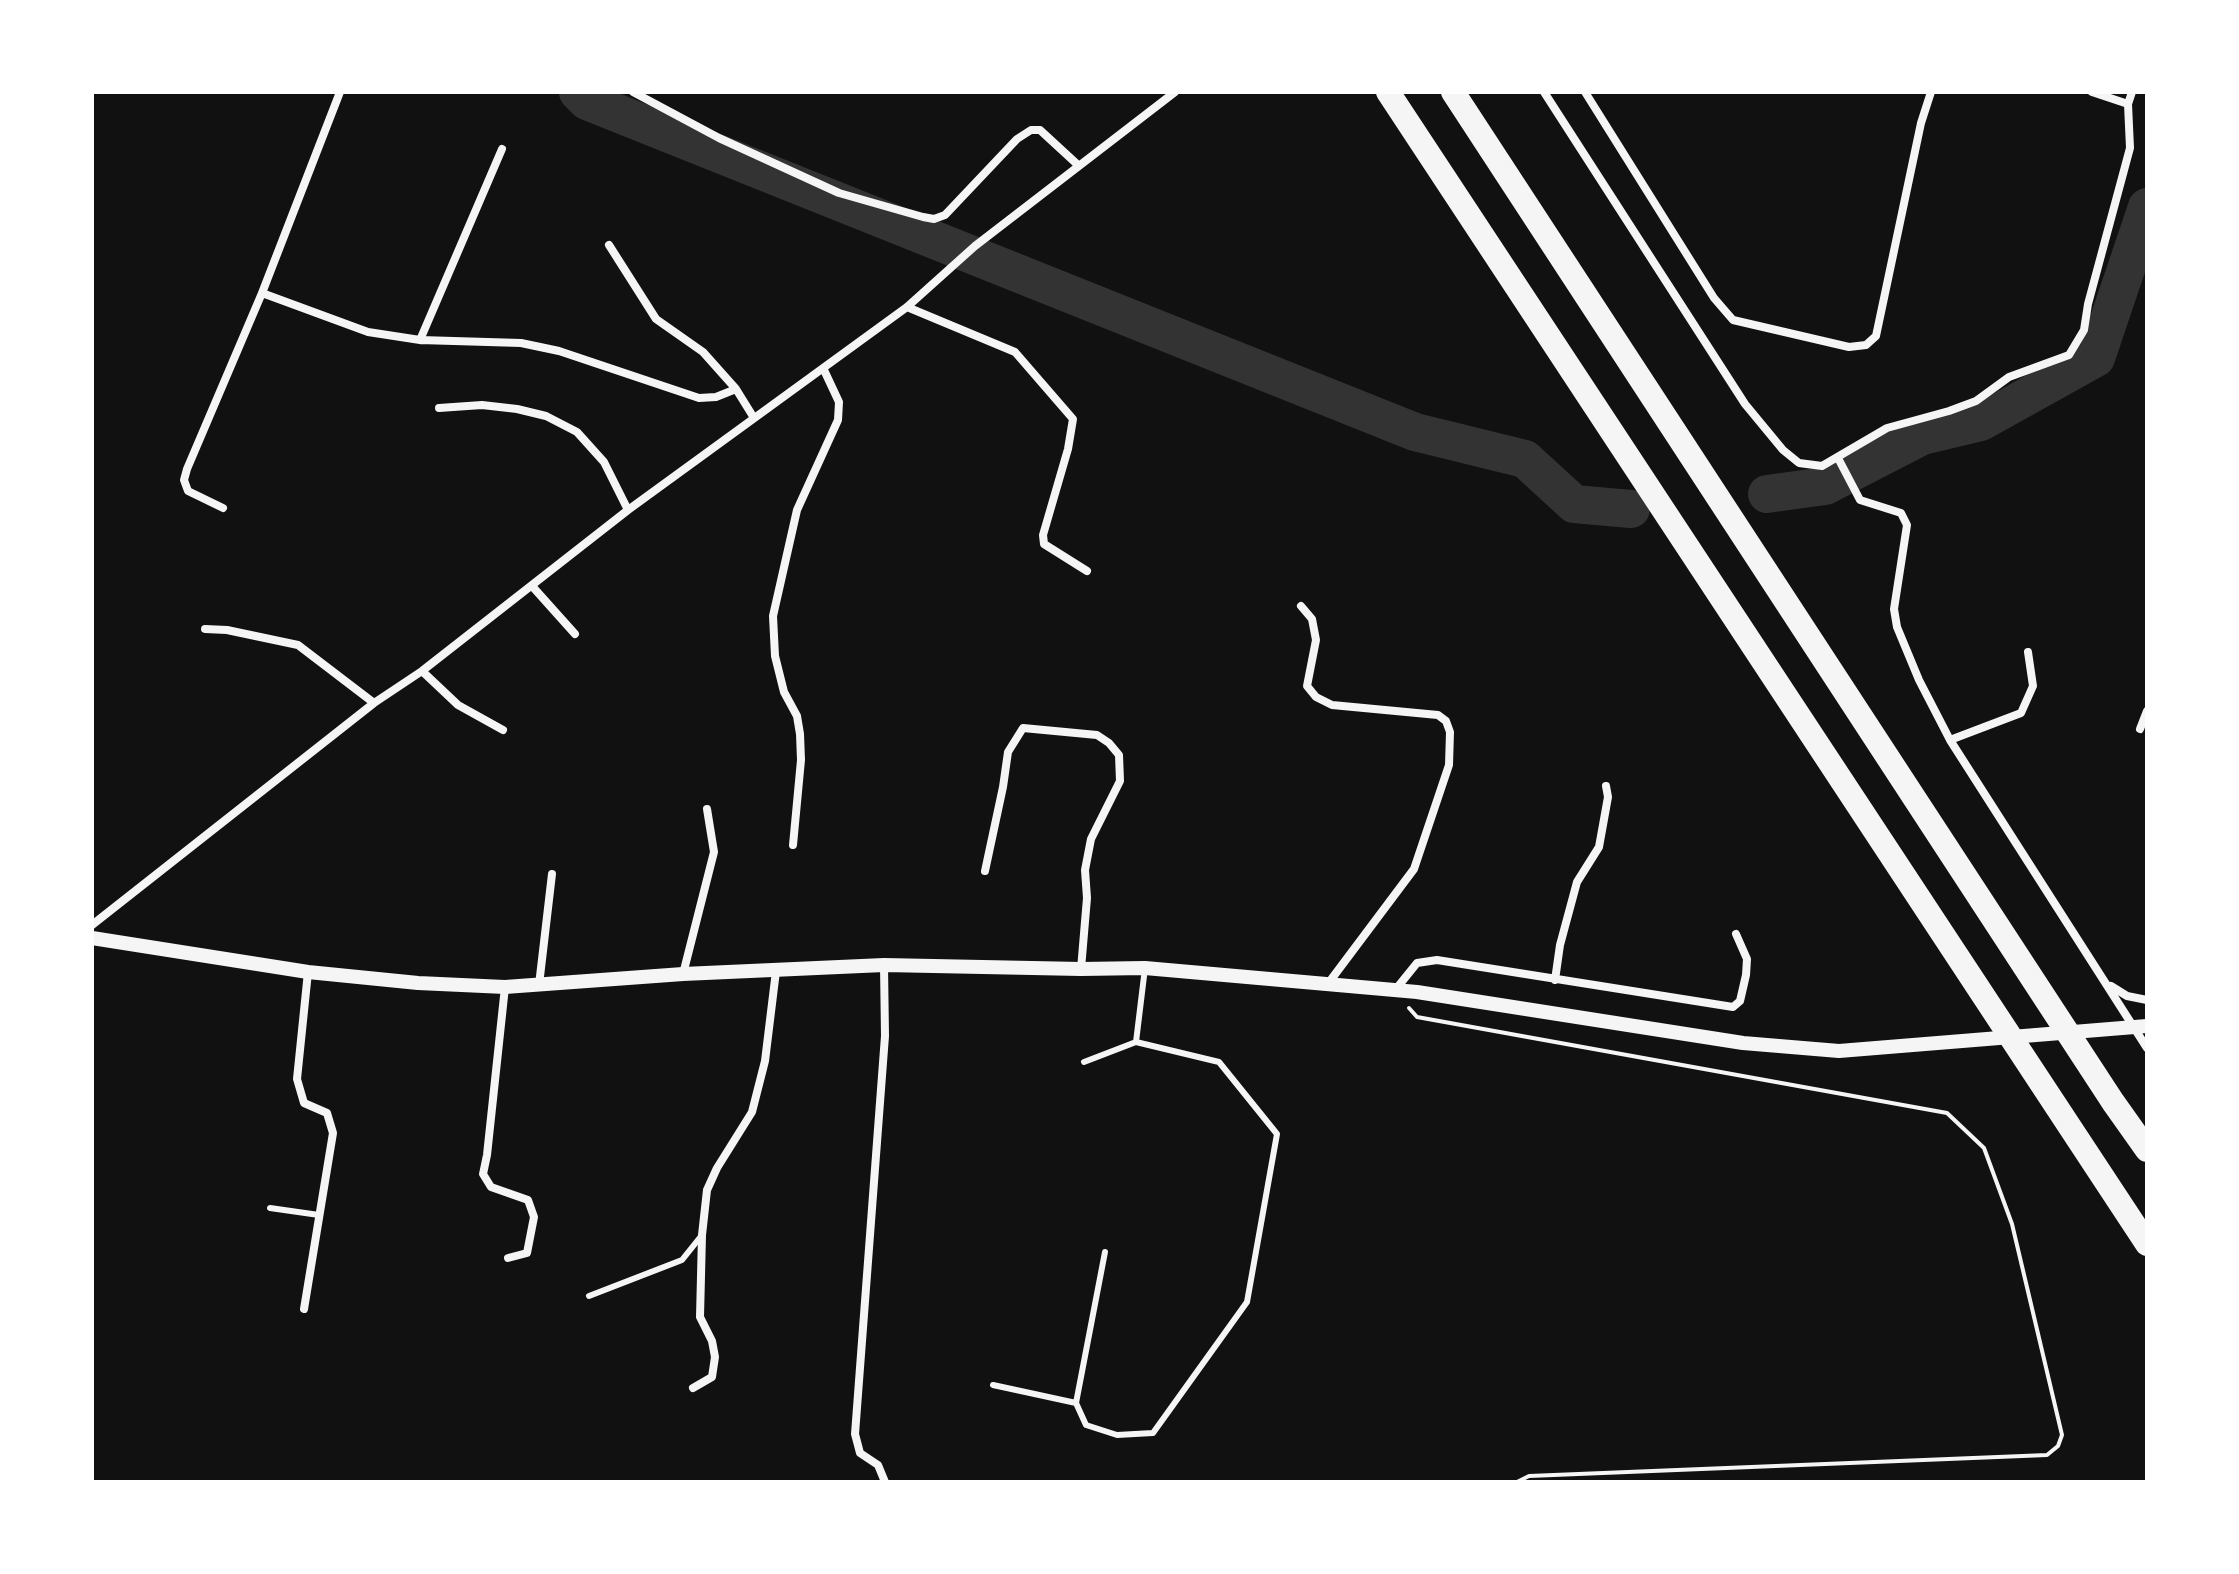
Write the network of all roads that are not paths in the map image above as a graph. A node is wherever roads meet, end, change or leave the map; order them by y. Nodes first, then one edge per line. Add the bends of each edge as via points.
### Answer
1 (340, 92) edge
2 (633, 92) edge
3 (1175, 92) edge
4 (1388, 92) edge
5 (1453, 92) edge
6 (1544, 92) edge
7 (1585, 92) edge
8 (1931, 92) edge
9 (2092, 92) edge
10 (2132, 92) edge
11 (2128, 104) junction
12 (502, 149) dead end
13 (1078, 165) junction
14 (609, 245) dead end
15 (262, 293) junction
16 (907, 307) junction
17 (420, 340) junction
18 (824, 370) junction
19 (736, 389) junction
20 (439, 408) dead end
21 (754, 418) junction
22 (1840, 461) junction
23 (223, 508) dead end
24 (628, 510) junction
25 (1087, 571) dead end
26 (532, 586) junction
27 (1301, 606) dead end
28 (205, 629) dead end
29 (575, 634) dead end
30 (2028, 652) dead end
31 (422, 671) junction
32 (374, 703) junction
33 (2147, 711) edge
34 (2140, 729) dead end
35 (503, 730) dead end
36 (1950, 740) junction
37 (1606, 786) dead end
38 (707, 809) dead end
39 (793, 845) dead end
40 (985, 871) dead end
41 (552, 874) dead end
42 (92, 925) edge
43 (1736, 934) dead end
44 (92, 938) edge
45 (884, 965) junction
46 (1145, 968) junction
47 (1081, 969) junction
48 (776, 971) junction
49 (308, 972) junction
50 (683, 974) junction
51 (1555, 980) junction
52 (2107, 983) junction
53 (1327, 985) junction
54 (539, 986) junction
55 (505, 987) junction
56 (1395, 990) junction
57 (2147, 1000) edge
58 (2147, 1026) edge
59 (1136, 1042) junction
60 (2147, 1048) edge
61 (1084, 1062) dead end
62 (2147, 1150) edge
63 (270, 1208) dead end
64 (319, 1215) junction
65 (702, 1235) junction
66 (2147, 1244) edge
67 (1105, 1252) dead end
68 (508, 1258) dead end
69 (589, 1296) dead end
70 (304, 1309) dead end
71 (993, 1385) dead end
72 (693, 1388) dead end
73 (1076, 1403) junction
74 (885, 1482) edge

1 - 15 street
2 - 13 street via 839,193 934,219 945,215 1031,130 1040,130
3 - 13 street
4 - 66 highway
5 - 62 highway
6 - 22 street via 1745,404 1799,463 1822,466
7 - 8 street via 1733,320 1849,347 1866,345 1876,336
9 - 11 street
10 - 11 street
11 - 22 street via 2130,148 2084,330 2069,355 2009,377 1976,401 1887,428 1858,443
12 - 17 street
13 - 16 street
14 - 19 street via 656,319 703,352
15 - 17 street via 368,332
15 - 23 street via 184,480 188,491
16 - 18 street
16 - 25 street via 1015,352 1073,419 1043,535 1044,544
17 - 19 street via 521,343 699,398
18 - 21 street
18 - 39 street via 839,402 838,420 797,510 773,616 775,656 800,734
19 - 21 street
20 - 24 street via 517,409 577,432 604,462
21 - 24 street
22 - 36 street via 1860,500 1901,513 1907,525 1894,609 1897,627
24 - 26 street
26 - 29 street
26 - 31 street
27 - 53 street via 1312,619 1316,640 1307,686 1316,697 1332,705 1438,715 1450,732 1449,765 1414,869
28 - 32 street via 298,645
30 - 36 street via 2033,686 2021,713
31 - 32 street
31 - 35 street via 458,705
32 - 42 street
33 - 34 street
36 - 52 street
37 - 51 street via 1599,847 1577,882
38 - 50 street via 714,852
40 - 47 street via 1008,752 1023,728 1097,735 1109,743 1119,755 1120,781 1091,839
41 - 54 street
43 - 51 street via 1747,959 1740,1001 1733,1007
44 - 49 street
45 - 47 street
45 - 48 street
45 - 74 street via 885,1036 855,1434 860,1453 878,1465
46 - 47 street
46 - 53 street
46 - 59 lane
48 - 50 street
48 - 65 street via 765,1061 752,1112 707,1190
49 - 55 street
49 - 64 street via 297,1079 304,1103 327,1113 333,1133
50 - 54 street
51 - 56 street via 1437,960 1417,963
52 - 57 street via 2127,996
52 - 60 street
53 - 56 street
54 - 55 street
55 - 68 street via 483,1174 491,1187 528,1200 534,1217 527,1253
56 - 58 street via 1743,1043 1839,1051
59 - 61 lane
59 - 73 lane via 1219,1062 1277,1134 1247,1302 1153,1433 1117,1435 1086,1425
63 - 64 lane
64 - 70 street
65 - 69 lane via 682,1260
65 - 72 street via 700,1317 715,1357 712,1377
67 - 73 lane
71 - 73 lane

